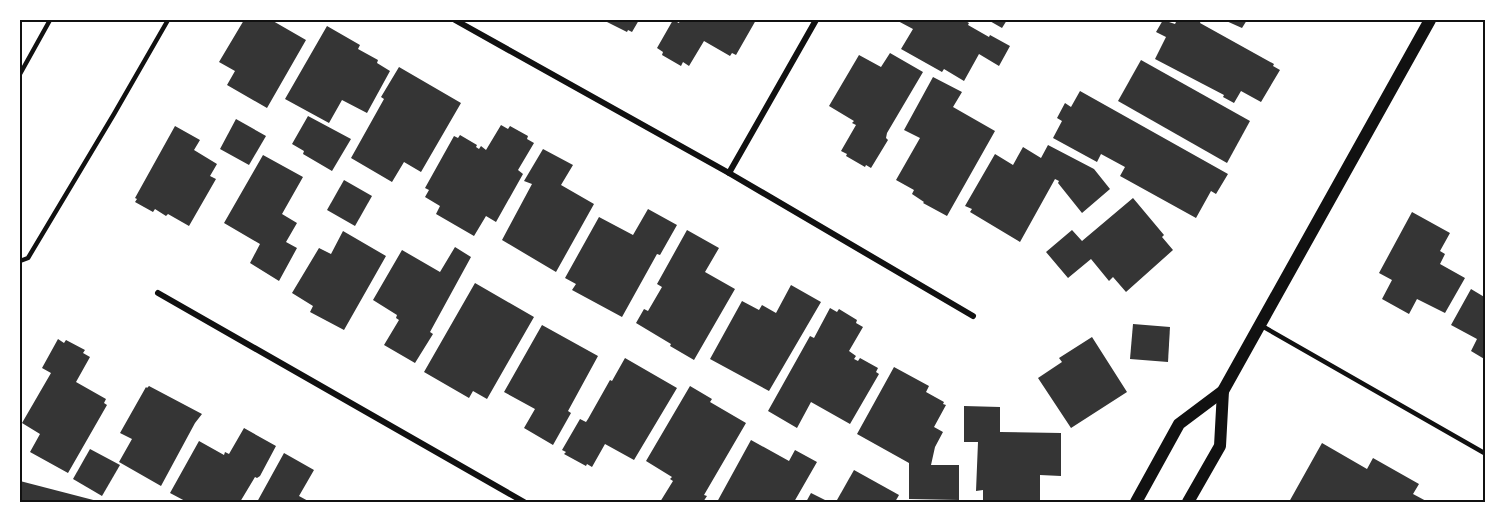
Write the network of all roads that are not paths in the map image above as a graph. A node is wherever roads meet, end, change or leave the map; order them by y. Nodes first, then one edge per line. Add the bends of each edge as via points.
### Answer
1 (50, 20) edge
2 (168, 20) edge
3 (455, 20) edge
4 (816, 20) edge
5 (1430, 20) edge
6 (20, 74) edge
7 (729, 173) junction
8 (20, 261) edge
9 (158, 293) dead end
10 (973, 316) dead end
11 (1260, 325) junction
12 (1223, 392) junction
13 (1485, 454) edge
14 (524, 502) edge
15 (1136, 502) edge
16 (1188, 502) edge

1 - 6 lane
2 - 8 lane via 28,258
3 - 7 street
4 - 7 street
5 - 11 main road
7 - 10 street
9 - 14 street
11 - 12 main road
11 - 13 lane
12 - 15 main road via 1179,424
12 - 16 main road via 1220,446

